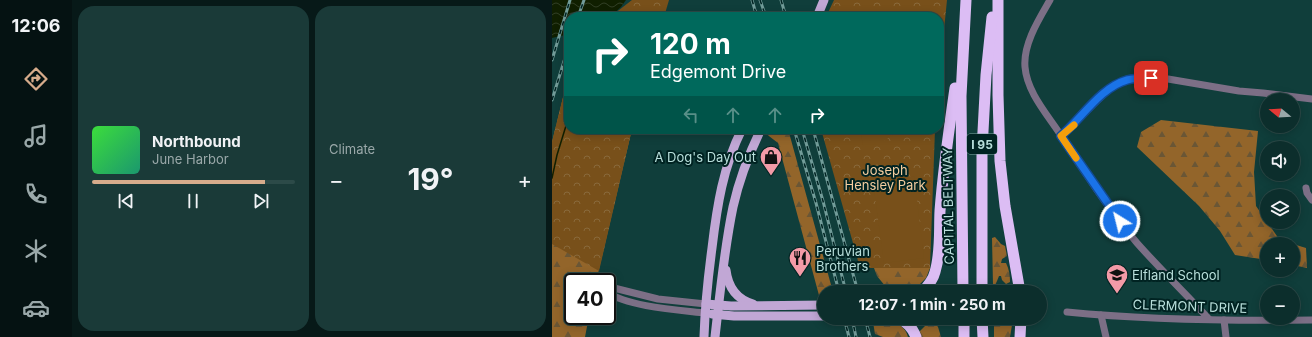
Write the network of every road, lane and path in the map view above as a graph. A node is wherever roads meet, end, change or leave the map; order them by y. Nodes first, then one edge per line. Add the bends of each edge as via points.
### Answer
1 (966, 0) edge
2 (994, 0) edge
3 (998, 0) edge
4 (1050, 0) edge
5 (823, 1) edge
6 (815, 12) edge
7 (819, 12) edge
8 (964, 26) junction
9 (1312, 100) edge
10 (740, 134) edge
11 (759, 134) edge
12 (1061, 136) junction
13 (1306, 188) dead end
14 (1312, 200) edge
15 (724, 257) junction
16 (929, 285) edge
17 (963, 285) edge
18 (982, 285) edge
19 (1019, 285) edge
20 (616, 288) edge
21 (616, 298) edge
22 (719, 305) junction
23 (817, 305) edge
24 (762, 306) junction
25 (705, 309) junction
26 (1067, 312) dead end
27 (718, 315) junction
28 (1101, 315) junction
29 (817, 316) edge
30 (1209, 319) junction
31 (1224, 320) junction
32 (1312, 320) edge
33 (910, 325) edge
34 (964, 325) edge
35 (982, 325) edge
36 (1021, 325) edge
37 (704, 337) edge
38 (715, 337) edge
39 (916, 337) edge
40 (964, 337) edge
41 (983, 337) edge
42 (1020, 337) edge
43 (1106, 337) edge
44 (1226, 337) edge

1 - 8 highway, CAPITAL BELTWAY / I 95
2 - 18 highway, I 95 via 982,150
3 - 19 highway via 1000,161
4 - 12 street via 1027,47 1025,69 1033,91
5 - 6 main road
5 - 7 main road
8 - 16 highway via 946,150 937,264
8 - 17 highway, CAPITAL BELTWAY / I 95 via 961,96
9 - 12 street via 1168,79 1133,79 1120,82 1109,89
10 - 25 main road via 720,190
11 - 15 main road via 738,188
12 - 30 street via 1130,234
13 - 14 street
15 - 22 main road
15 - 24 main road via 727,279 734,293 748,302
20 - 25 street
21 - 25 street via 644,305
22 - 24 main road
22 - 25 main road
22 - 27 main road
23 - 24 main road
25 - 27 main road
25 - 37 main road
26 - 28 street, CLERMONT DRIVE
27 - 29 main road
27 - 38 main road
28 - 30 street, CLERMONT DRIVE
28 - 43 street
30 - 31 street, CLERMONT DRIVE
31 - 32 street, CLERMONT DRIVE
31 - 44 street
33 - 39 highway
34 - 40 highway
35 - 41 highway
36 - 42 highway

